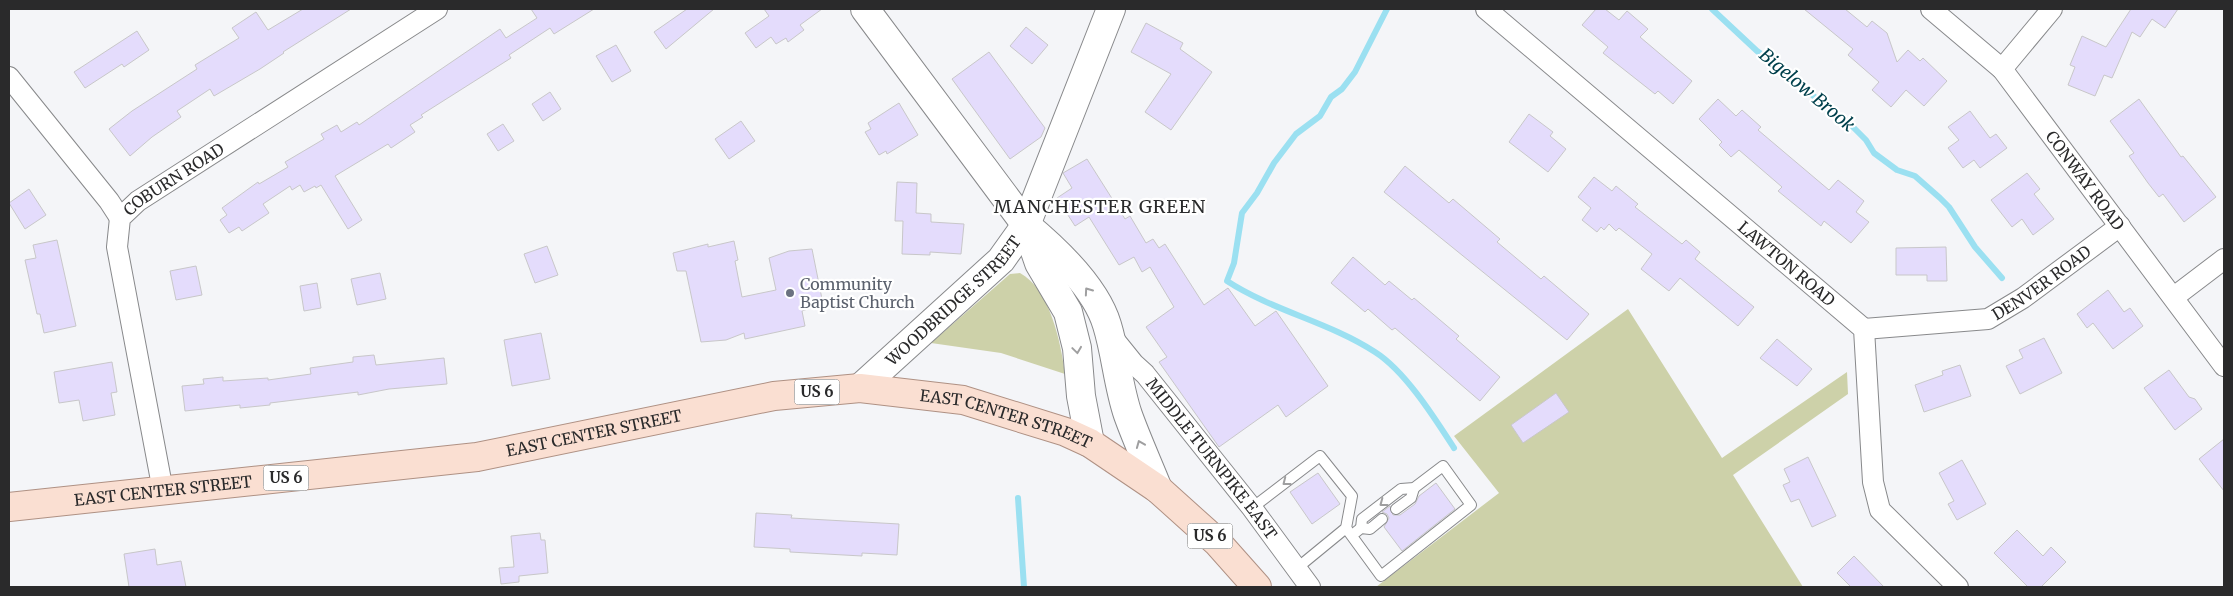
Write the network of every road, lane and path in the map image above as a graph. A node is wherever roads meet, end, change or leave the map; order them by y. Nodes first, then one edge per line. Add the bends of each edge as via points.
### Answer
1 (437, 9) edge
2 (865, 9) edge
3 (1111, 9) edge
4 (1486, 9) edge
5 (1932, 9) edge
6 (2052, 9) edge
7 (2002, 69) junction
8 (9, 77) edge
9 (120, 218) junction
10 (1026, 225) junction
11 (2120, 226) junction
12 (2224, 259) edge
13 (2174, 297) junction
14 (1864, 329) junction
15 (1110, 334) junction
16 (2224, 366) edge
17 (860, 388) junction
18 (1090, 443) junction
19 (1414, 488) junction
20 (1158, 489) junction
21 (163, 491) junction
22 (9, 507) edge
23 (1252, 508) junction
24 (1396, 509) dead end
25 (1382, 519) dead end
26 (1361, 528) junction
27 (1349, 532) junction
28 (1296, 569) junction
29 (1257, 587) edge
30 (1310, 587) edge
31 (1958, 587) edge

1 - 9 street, COBURN ROAD via 138,201
2 - 10 main road, MIDDLE TURNPIKE EAST
3 - 10 main road, WOODBRIDGE STREET
4 - 14 street, LAWTON ROAD
5 - 7 street, CONWAY ROAD
6 - 7 street
7 - 11 street, CONWAY ROAD
8 - 9 street
9 - 21 street, COBURN ROAD via 117,246
15 -> 10 main road, MIDDLE TURNPIKE EAST via 1097,305 1076,274 1055,248
10 - 17 main road, WOODBRIDGE STREET via 1001,260
10 -> 18 main road, MIDDLE TURNPIKE EAST via 1039,262 1068,312 1078,348 1081,396
11 - 13 street, CONWAY ROAD
11 - 14 street, DENVER ROAD via 2023,298 1988,318
12 - 13 street
13 - 16 street, CONWAY ROAD
14 - 31 street via 1873,482 1880,510
20 -> 15 main road, MIDDLE TURNPIKE EAST via 1128,413
15 - 23 street, MIDDLE TURNPIKE EAST
17 - 18 main road, EAST CENTER STREET / US 6 via 963,400 1066,432
17 - 21 main road, EAST CENTER STREET / US 6 via 774,396 477,457
18 - 20 main road, EAST CENTER STREET / US 6
19 - 24 lane via 1411,498
19 -> 26 lane via 1401,489 1362,519
19 - 27 lane via 1443,466 1471,505 1381,576
20 - 29 main road, MIDDLE TURNPIKE EAST / US 6 via 1217,542
21 - 22 main road, EAST CENTER STREET / US 6
27 -> 23 lane via 1352,496 1320,456
23 - 28 street, MIDDLE TURNPIKE EAST
25 - 26 lane via 1370,529
26 - 27 lane
27 - 28 lane
28 - 30 street, MIDDLE TURNPIKE EAST

